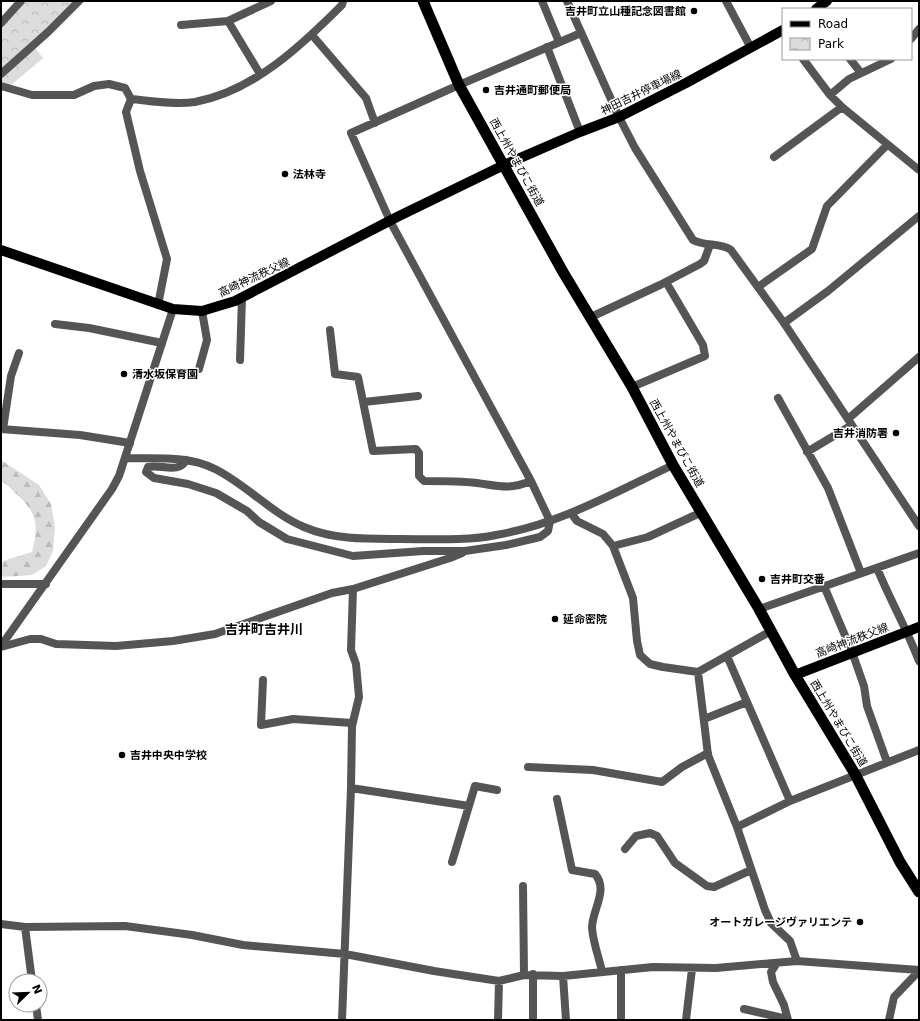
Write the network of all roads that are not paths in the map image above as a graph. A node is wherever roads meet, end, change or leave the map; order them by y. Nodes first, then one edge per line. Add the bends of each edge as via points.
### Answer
1 (21, 1) edge
2 (79, 1) edge
3 (271, 1) edge
4 (343, 1) edge
5 (423, 1) edge
6 (542, 1) edge
7 (567, 1) edge
8 (726, 1) edge
9 (827, 1) edge
10 (816, 6) edge
11 (228, 21) junction
12 (1, 23) edge
13 (181, 25) dead end
14 (782, 32) edge
15 (581, 33) junction
16 (312, 35) junction
17 (559, 42) junction
18 (547, 47) junction
19 (752, 48) junction
20 (804, 60) edge
21 (851, 60) edge
22 (889, 60) edge
23 (1, 74) edge
24 (260, 74) junction
25 (861, 74) junction
26 (459, 85) junction
27 (1, 86) edge
28 (830, 95) junction
29 (131, 99) junction
30 (842, 107) junction
31 (620, 117) junction
32 (375, 123) junction
33 (580, 132) junction
34 (887, 145) junction
35 (774, 157) dead end
36 (504, 165) junction
37 (919, 170) edge
38 (919, 216) edge
39 (390, 221) junction
40 (710, 245) junction
41 (1, 250) edge
42 (666, 282) junction
43 (758, 287) junction
44 (242, 298) junction
45 (158, 305) junction
46 (173, 309) junction
47 (202, 311) junction
48 (591, 317) junction
49 (784, 323) junction
50 (56, 324) dead end
51 (330, 330) dead end
52 (162, 343) junction
53 (19, 353) dead end
54 (919, 357) edge
55 (240, 360) dead end
56 (199, 370) dead end
57 (632, 387) junction
58 (418, 396) dead end
59 (778, 398) dead end
60 (364, 402) junction
61 (850, 422) junction
62 (2, 429) edge
63 (130, 443) junction
64 (807, 452) junction
65 (126, 458) junction
66 (186, 460) junction
67 (673, 465) junction
68 (531, 481) junction
69 (702, 512) junction
70 (571, 513) junction
71 (550, 520) junction
72 (919, 526) edge
73 (612, 546) junction
74 (465, 551) junction
75 (919, 553) edge
76 (877, 568) junction
77 (861, 573) junction
78 (1, 584) edge
79 (46, 584) junction
80 (824, 586) junction
81 (353, 589) junction
82 (759, 609) junction
83 (919, 627) edge
84 (771, 631) junction
85 (908, 631) junction
86 (1, 646) edge
87 (852, 652) junction
88 (727, 656) junction
89 (919, 661) edge
90 (698, 672) junction
91 (795, 675) junction
92 (263, 680) dead end
93 (747, 702) junction
94 (704, 720) junction
95 (352, 723) junction
96 (919, 750) edge
97 (708, 753) junction
98 (887, 762) junction
99 (528, 767) dead end
100 (855, 774) junction
101 (351, 788) junction
102 (497, 790) dead end
103 (557, 799) dead end
104 (790, 801) junction
105 (469, 806) junction
106 (737, 828) junction
107 (625, 849) dead end
108 (452, 862) dead end
109 (751, 870) junction
110 (523, 886) dead end
111 (919, 892) edge
112 (1, 924) edge
113 (25, 927) junction
114 (345, 954) junction
115 (797, 961) junction
116 (777, 963) junction
117 (692, 969) junction
118 (621, 970) junction
119 (919, 970) edge
120 (602, 971) junction
121 (31, 973) edge
122 (533, 974) junction
123 (524, 975) junction
124 (563, 976) junction
125 (499, 981) junction
126 (744, 1009) dead end
127 (342, 1020) edge
128 (498, 1020) edge
129 (533, 1020) edge
130 (566, 1020) edge
131 (621, 1020) edge
132 (686, 1020) edge
133 (788, 1020) edge
134 (889, 1020) edge

1 - 12 street
2 - 23 street
3 - 11 street
4 - 16 street
5 - 26 highway, 西上州やまびこ街道
6 - 17 street
7 - 15 street
8 - 19 street
9 - 10 main road
11 - 13 street
11 - 24 street
14 - 19 main road, 神田吉井停車場線
15 - 17 street
15 - 31 street
16 - 24 street via 286,58
16 - 32 street via 366,98
17 - 18 street
18 - 26 street
18 - 33 street
19 - 31 main road, 神田吉井停車場線
20 - 28 street
21 - 25 street
22 - 25 street
24 - 29 street via 214,97 195,102
25 - 28 street via 849,79
26 - 32 street
26 - 36 highway, 西上州やまびこ街道
27 - 29 street via 32,95 74,95 94,86 109,84 125,88
28 - 30 street
29 - 45 street via 126,112 140,171 167,259
30 - 34 street
30 - 35 street
31 - 33 main road, 神田吉井停車場線
31 - 40 street via 635,148 693,240 699,244
32 - 39 street via 351,133
33 - 36 main road, 神田吉井停車場線
34 - 37 street
34 - 43 street via 826,206 812,249
36 - 39 main road, 高崎神流秩父線
36 - 48 highway, 西上州やまびこ街道
38 - 49 street via 828,291
39 - 44 main road, 高崎神流秩父線
39 - 68 street
40 - 42 street via 704,261
40 - 43 street via 720,245 731,250
41 - 45 main road, 高崎神流秩父線
42 - 48 street
42 - 57 street via 703,345 704,356
43 - 49 street
44 - 47 main road, 高崎神流秩父線
44 - 55 street
45 - 46 main road, 高崎神流秩父線
46 - 47 main road, 高崎神流秩父線
46 - 52 street
47 - 56 street via 207,340
48 - 57 highway, 西上州やまびこ街道
49 - 61 street
50 - 52 street
51 - 60 street via 335,374 358,377
52 - 63 street
53 - 62 street
54 - 61 street
57 - 67 highway, 西上州やまびこ街道
58 - 60 street
59 - 64 street
60 - 68 street via 373,451 416,449 419,453 420,476 424,480 477,483 503,488
61 - 64 street
61 - 72 street
62 - 63 street via 80,435
63 - 65 street
64 - 77 street via 828,488
65 - 66 street
65 - 79 street via 112,489
66 - 71 street via 215,469 278,513 305,527 336,536 397,539 495,536
66 - 74 street via 184,465 170,468 153,466 148,467 146,472 154,478 188,484 216,493 247,511 276,533 300,543 353,556
67 - 69 highway, 西上州やまびこ街道
67 - 70 street
68 - 71 street
69 - 73 street via 648,537
69 - 82 highway, 西上州やまびこ街道
70 - 71 street
70 - 73 street via 577,521 603,534
71 - 74 street via 548,531 540,537
73 - 90 street via 633,598 640,656 650,664
74 - 81 street
75 - 76 street
76 - 77 street
76 - 85 street via 892,604
77 - 80 street
78 - 79 street
79 - 86 street
80 - 82 street
80 - 87 street
81 - 86 street via 332,593 215,634 173,641 116,646 56,644 41,639 30,639
81 - 95 street via 351,650 356,664 359,697
82 - 84 highway, 西上州やまびこ街道
83 - 85 main road, 高崎神流秩父線
84 - 88 street
84 - 91 highway, 西上州やまびこ街道
85 - 87 main road, 高崎神流秩父線
85 - 89 street
87 - 91 main road, 高崎神流秩父線
87 - 98 street via 864,686 867,706
88 - 90 street
88 - 93 street
90 - 94 street
91 - 100 highway, 西上州やまびこ街道
92 - 95 street via 261,725 293,719
93 - 94 street
93 - 104 street
94 - 97 street
95 - 101 street
96 - 98 street
97 - 99 street via 682,767 662,782 593,770
97 - 106 street
98 - 100 street
100 - 104 street
100 - 111 highway, 西上州やまびこ街道 via 900,862
101 - 105 street
101 - 114 street
102 - 105 street via 475,786
103 - 120 street via 572,870 595,874 600,879 600,899 592,927
104 - 106 street
105 - 108 street
106 - 109 street
107 - 109 street via 636,836 657,836 675,864 707,886 714,886
109 - 115 street via 771,923 790,941
110 - 123 street
112 - 113 street
113 - 114 street via 125,926 243,944
113 - 121 street
114 - 125 street
114 - 127 street
115 - 116 street
115 - 119 street
116 - 117 street
116 - 133 street via 772,972 773,982
117 - 118 street via 653,967
117 - 132 street
118 - 120 street
118 - 131 street
119 - 134 street via 894,998
120 - 124 street
122 - 123 street
122 - 124 street
122 - 129 street
123 - 125 street
124 - 130 street
125 - 128 street
126 - 133 street

